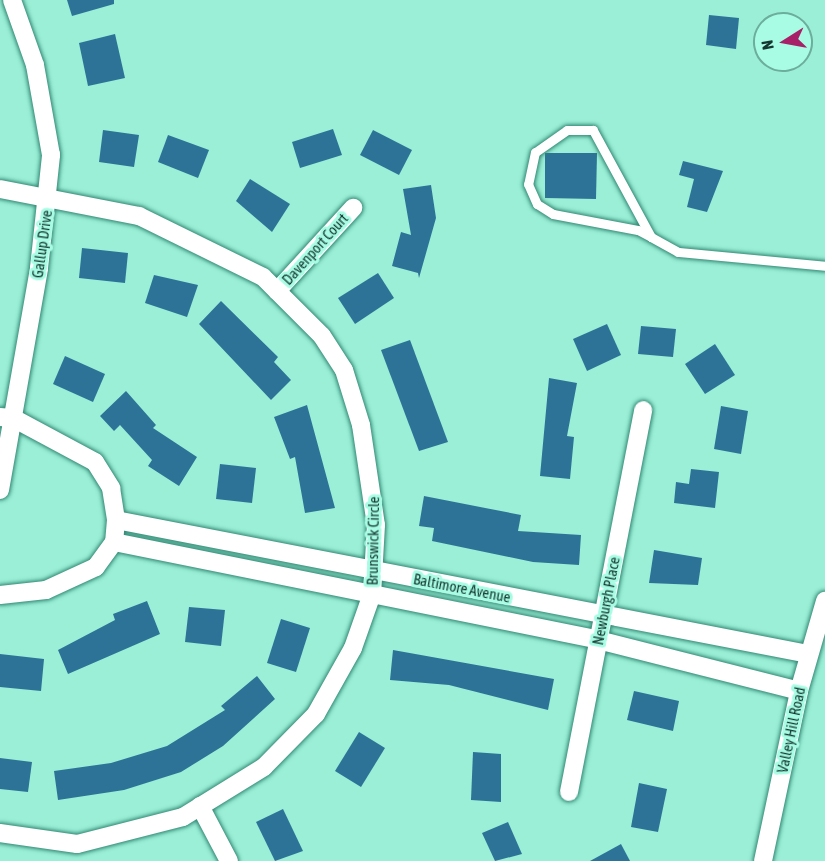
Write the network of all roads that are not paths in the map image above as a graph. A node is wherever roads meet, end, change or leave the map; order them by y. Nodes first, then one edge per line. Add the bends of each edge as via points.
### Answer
1 (12, 0) edge
2 (0, 189) edge
3 (48, 199) junction
4 (353, 208) dead end
5 (651, 237) junction
6 (825, 266) edge
7 (277, 291) junction
8 (643, 410) dead end
9 (6, 418) edge
10 (0, 490) edge
11 (116, 520) junction
12 (114, 542) junction
13 (372, 570) junction
14 (372, 594) junction
15 (0, 595) edge
16 (825, 601) edge
17 (603, 616) junction
18 (598, 640) junction
19 (808, 654) junction
20 (799, 691) junction
21 (569, 792) dead end
22 (200, 806) junction
23 (0, 833) edge
24 (229, 861) edge
25 (763, 861) edge

1 - 3 street, Gallup Drive via 43,103 51,155
2 - 3 street, Brunswick Circle
3 - 7 street, Brunswick Circle via 167,225 263,277
3 - 9 street, Gallup Drive
4 - 7 street, Davenport Court
5 - 5 lane via 553,214 537,204 528,184 535,152 567,130 593,130
5 - 6 lane via 678,252
7 - 13 street, Brunswick Circle via 322,336 344,370 374,491
8 - 17 street, Newburgh Place
9 - 10 street, Gallup Drive
9 - 11 street via 95,462 111,488
11 - 12 street
11 - 13 street, Baltimore Avenue
12 - 14 street, Baltimore Avenue
12 - 15 street via 96,567 75,579 46,590
13 - 14 street, Brunswick Circle
13 - 17 street, Baltimore Avenue
14 - 18 street, Baltimore Avenue
14 - 22 street, Brunswick Circle via 353,648 316,714 264,767
16 - 19 street, Valley Hill Road
17 - 18 street, Newburgh Place
17 - 19 street, Baltimore Avenue
18 - 20 street, Baltimore Avenue
18 - 21 street, Newburgh Place
19 - 20 street, Valley Hill Road
20 - 25 street, Valley Hill Road
22 - 23 street, Brunswick Circle via 183,817 77,844
22 - 24 street

